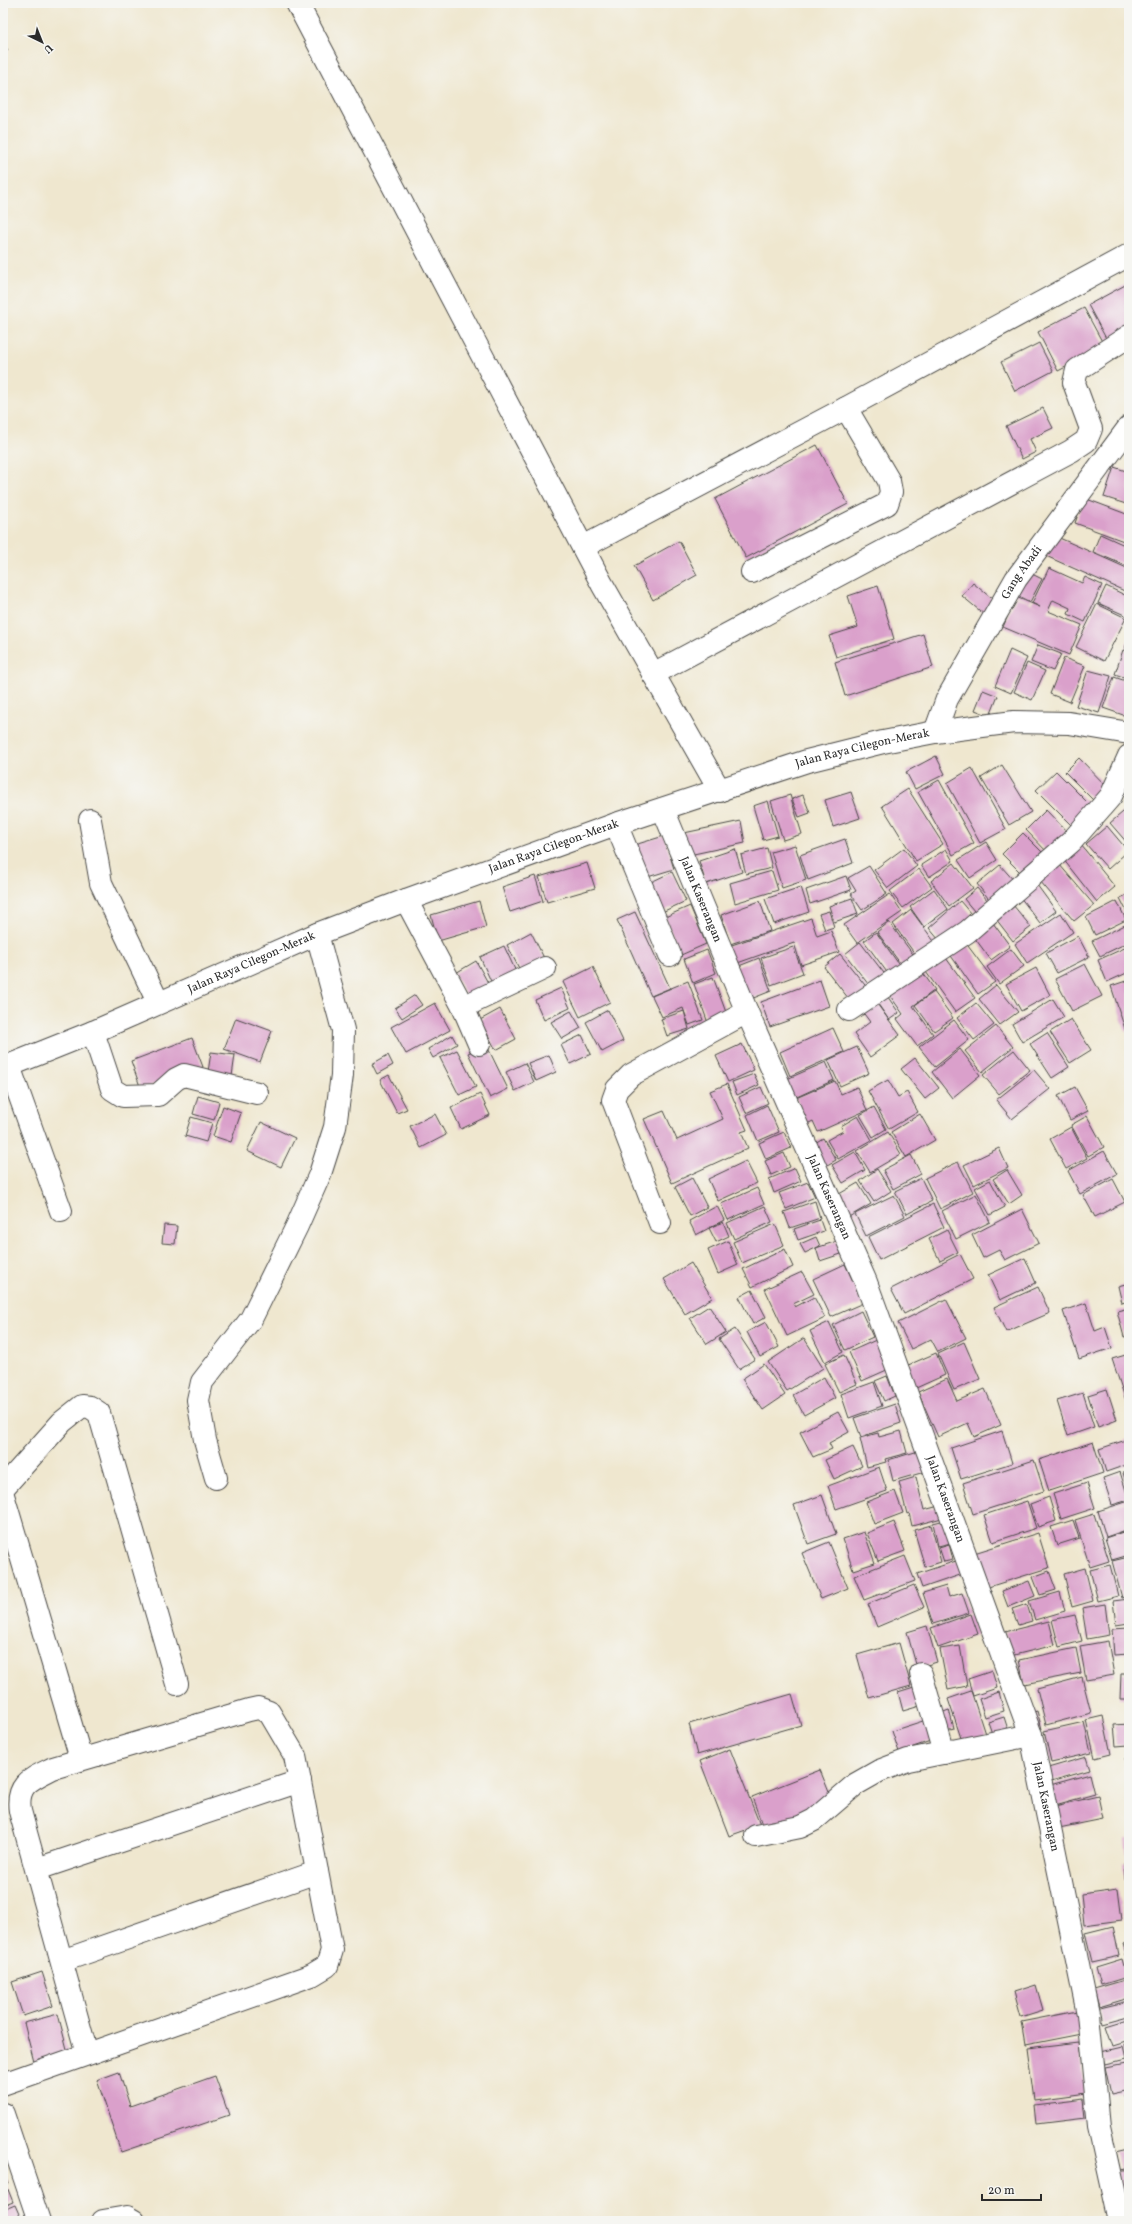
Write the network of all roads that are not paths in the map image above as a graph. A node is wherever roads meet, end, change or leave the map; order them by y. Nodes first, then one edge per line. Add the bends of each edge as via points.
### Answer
1 (297, 3) edge
2 (1129, 255) edge
3 (1129, 336) edge
4 (846, 408) junction
5 (1129, 427) edge
6 (583, 547) junction
7 (752, 572) dead end
8 (653, 674) junction
9 (935, 732) junction
10 (1129, 733) edge
11 (1129, 756) edge
12 (720, 791) junction
13 (663, 809) junction
14 (90, 820) dead end
15 (616, 824) junction
16 (406, 900) junction
17 (317, 934) junction
18 (670, 955) dead end
19 (545, 968) dead end
20 (158, 1002) junction
21 (463, 1007) junction
22 (849, 1010) dead end
23 (747, 1012) junction
24 (93, 1032) junction
25 (479, 1044) dead end
26 (6, 1067) edge
27 (257, 1093) dead end
28 (61, 1211) dead end
29 (660, 1223) dead end
30 (216, 1478) dead end
31 (3, 1488) edge
32 (3, 1495) edge
33 (921, 1674) dead end
34 (177, 1684) dead end
35 (1031, 1735) junction
36 (79, 1752) dead end
37 (944, 1754) junction
38 (300, 1781) junction
39 (756, 1836) dead end
40 (37, 1868) junction
41 (316, 1872) junction
42 (62, 1961) junction
43 (87, 2054) junction
44 (3, 2084) edge
45 (3, 2114) edge
46 (39, 2221) edge
47 (103, 2221) edge
48 (134, 2221) edge
49 (1120, 2221) edge

1 - 6 main road
2 - 4 main road
3 - 8 main road via 1077,370 1074,383 1091,429 1089,437 1081,445
4 - 6 main road
4 - 7 main road via 889,481 891,492 887,504
5 - 9 main road, Gang Abadi via 1016,579 947,699
6 - 8 main road
8 - 12 main road
9 - 10 main road, Jalan Raya Cilegon-Merak via 1014,722 1069,723
9 - 12 main road, Jalan Raya Cilegon-Merak via 807,761
11 - 22 main road via 1111,796 1071,842 967,932
12 - 13 main road, Jalan Raya Cilegon-Merak
13 - 15 main road, Jalan Raya Cilegon-Merak
13 - 23 main road, Jalan Kaserangan
14 - 20 main road via 101,883
15 - 16 main road, Jalan Raya Cilegon-Merak
15 - 18 main road
16 - 17 main road, Jalan Raya Cilegon-Merak
16 - 21 main road
17 - 20 main road, Jalan Raya Cilegon-Merak
17 - 30 main road via 343,1030 342,1075 335,1127 320,1174 251,1319 202,1382 198,1400
19 - 21 main road
20 - 24 main road, Jalan Raya Cilegon-Merak
21 - 25 main road
23 - 29 main road via 631,1075 617,1089 613,1100
23 - 35 main road, Jalan Kaserangan via 866,1282
24 - 26 main road, Jalan Raya Cilegon-Merak
24 - 27 main road via 110,1086 122,1096 158,1095 176,1078 184,1075
26 - 28 main road
31 - 34 main road via 62,1422 82,1406 90,1406 99,1413
32 - 36 main road
33 - 37 main road
35 - 37 main road
35 - 49 main road, Jalan Kaserangan via 1088,2014 1099,2126
37 - 39 main road via 908,1760 879,1771 856,1784 814,1820 800,1827
38 - 40 main road
38 - 40 main road via 295,1756 277,1722 269,1712 258,1708 53,1768 22,1787 18,1800
38 - 41 main road
40 - 42 main road
41 - 42 main road
41 - 43 main road via 332,1950 327,1966 312,1975
42 - 43 main road
43 - 44 main road
45 - 46 main road
47 - 48 main road via 127,2217

